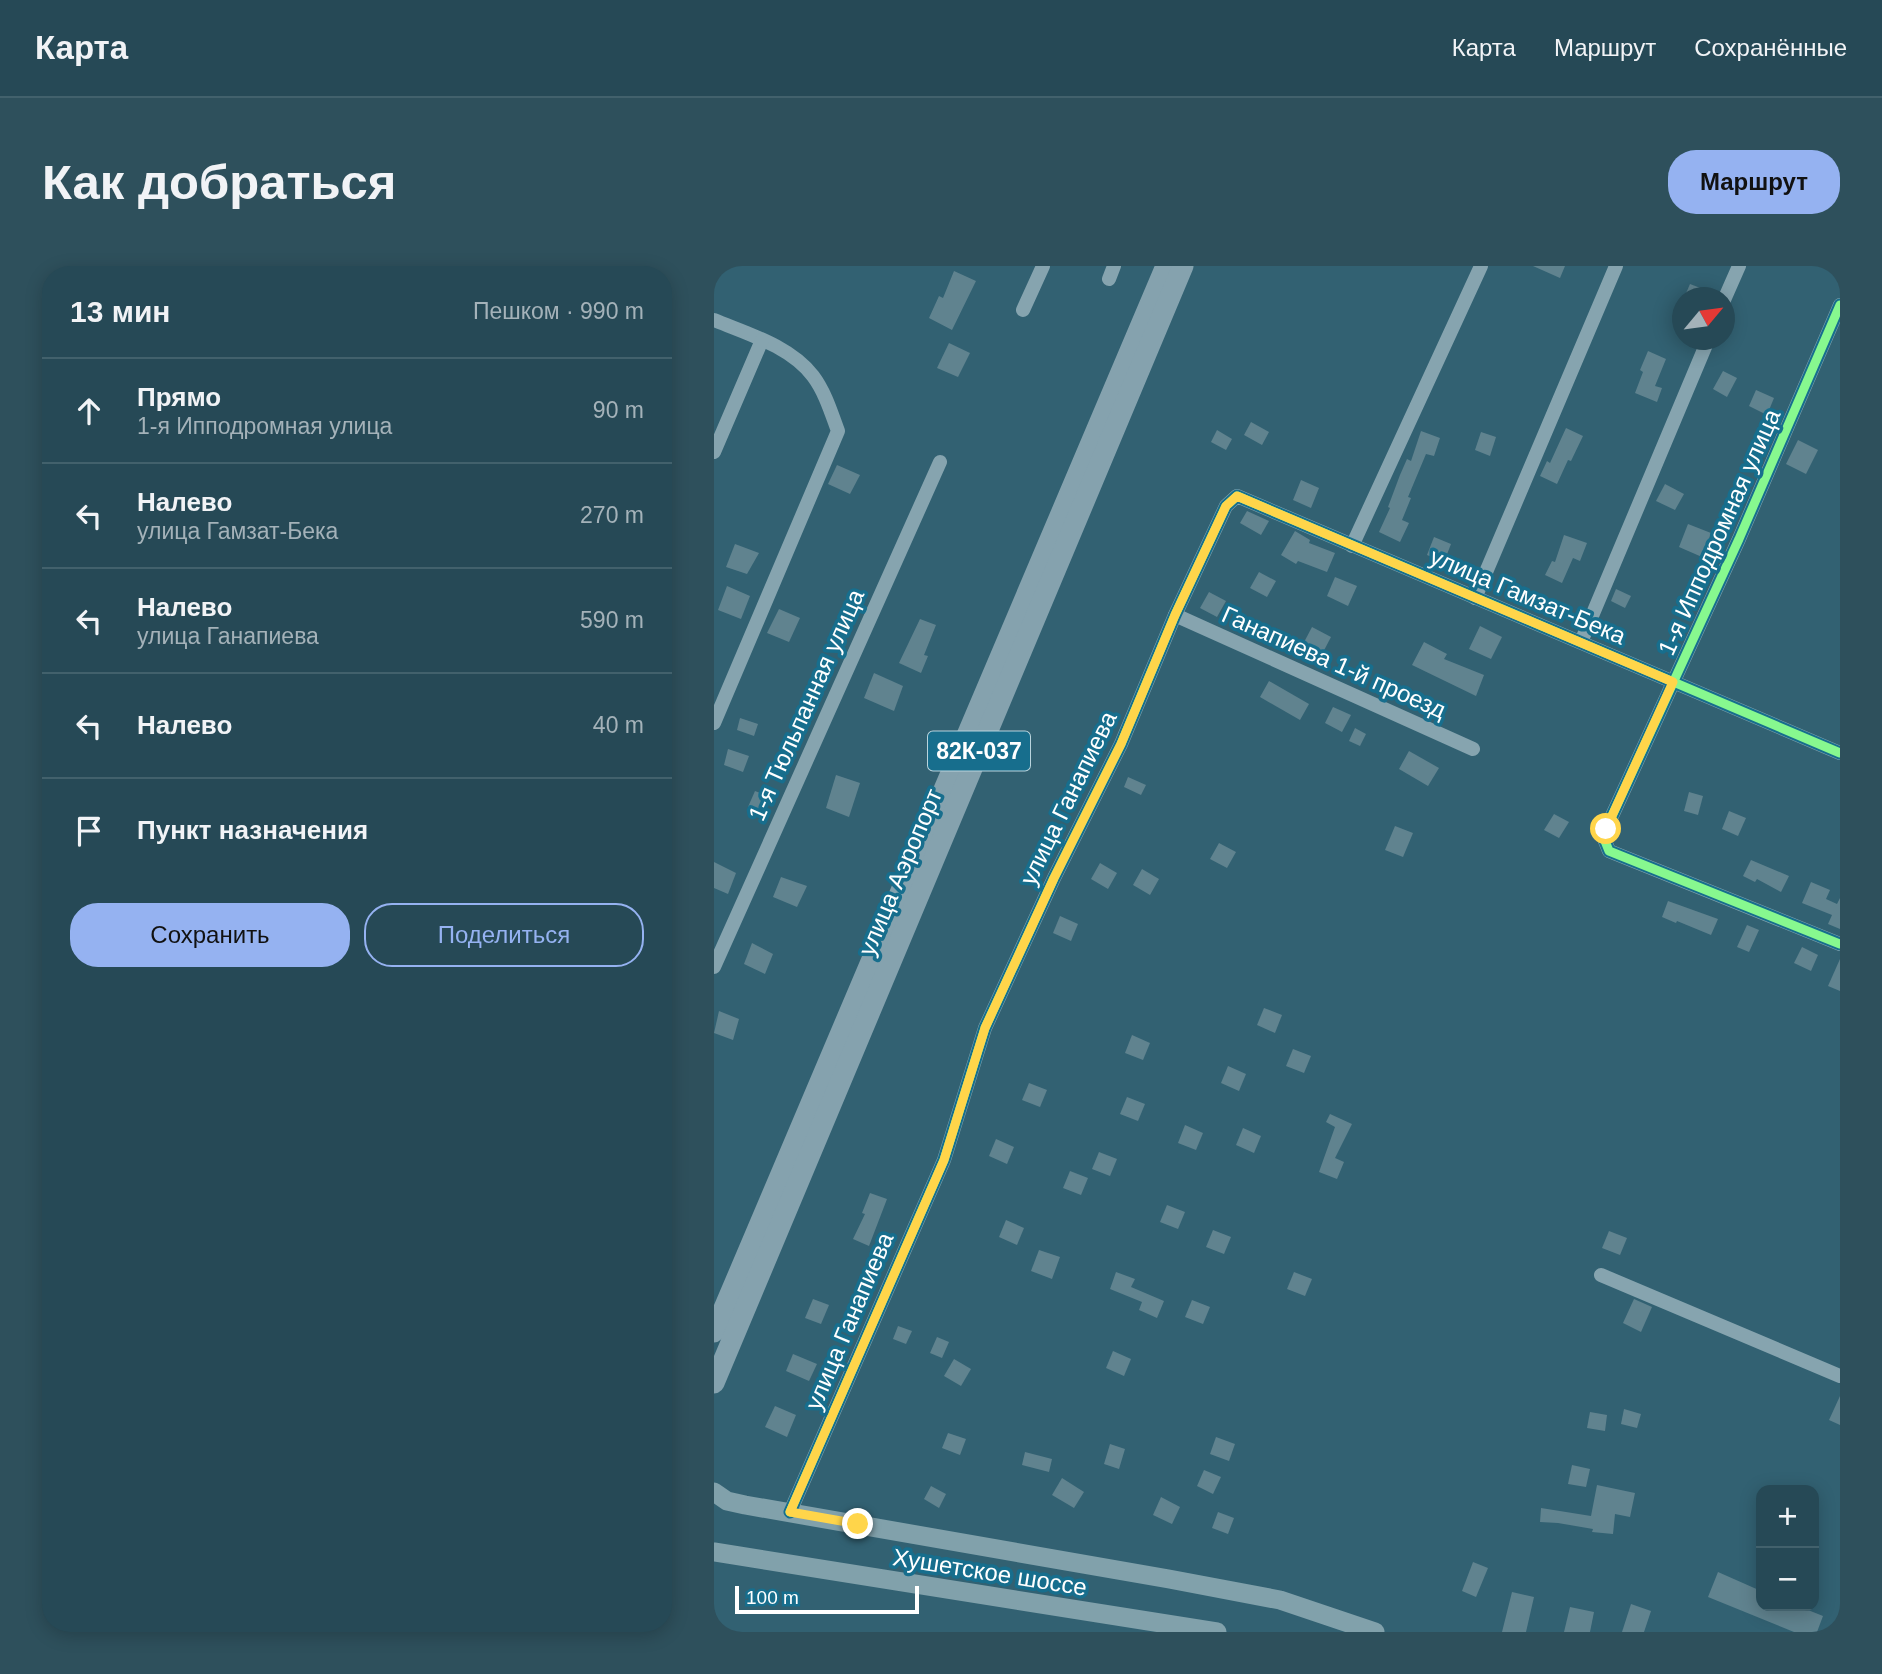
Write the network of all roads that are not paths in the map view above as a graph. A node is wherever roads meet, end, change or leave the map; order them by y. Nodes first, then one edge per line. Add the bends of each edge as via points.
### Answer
1 (1043, 266) edge
2 (1166, 266) edge
3 (1182, 266) edge
4 (1480, 266) edge
5 (1616, 266) edge
6 (1739, 266) edge
7 (1730, 287) edge
8 (1840, 305) edge
9 (1023, 310) dead end
10 (714, 320) edge
11 (762, 340) junction
12 (1704, 350) edge
13 (714, 452) edge
14 (940, 462) dead end
15 (1237, 496) joint
16 (1352, 546) junction
17 (1475, 598) junction
18 (1175, 615) junction
19 (1581, 642) junction
20 (1673, 682) junction
21 (714, 723) edge
22 (1473, 749) dead end
23 (1840, 753) edge
24 (1840, 944) edge
25 (714, 967) edge
26 (1601, 1275) dead end
27 (714, 1332) edge
28 (1840, 1376) edge
29 (714, 1383) edge
30 (714, 1492) edge
31 (790, 1512) junction
32 (714, 1552) edge
33 (1111, 1616) junction
34 (1205, 1631) edge
35 (1143, 1632) edge
36 (1376, 1632) edge

1 - 9 street
2 - 27 main road, улица Аэропорт
3 - 29 main road, улица Аэропорт / 82К-037
4 - 16 street
5 - 17 street
6 - 7 street
8 - 20 street, 1-я Ипподромная улица
10 - 11 street
11 - 13 street
11 - 21 street via 787,353 812,375 838,431
12 - 19 street
14 - 25 street, 1-я Тюльпанная улица
15 - 16 street, улица Гамзат-Бека
15 - 18 street, улица Ганапиева via 1226,506
16 - 17 street, улица Гамзат-Бека
17 - 19 street, улица Гамзат-Бека
18 - 22 street, Ганапиева 1-й проезд
18 - 31 street, улица Ганапиева via 1121,744 985,1028 944,1160
19 - 20 street, улица Гамзат-Бека
20 - 23 street, улица Гамзат-Бека
20 - 24 street, 1-я Ипподромная улица via 1606,829 1609,851
26 - 28 street
30 - 31 main road via 745,1506
31 - 36 main road via 1280,1600
32 - 33 main road, Хушетское шоссе
33 - 34 main road, Хушетское шоссе
33 - 35 main road

